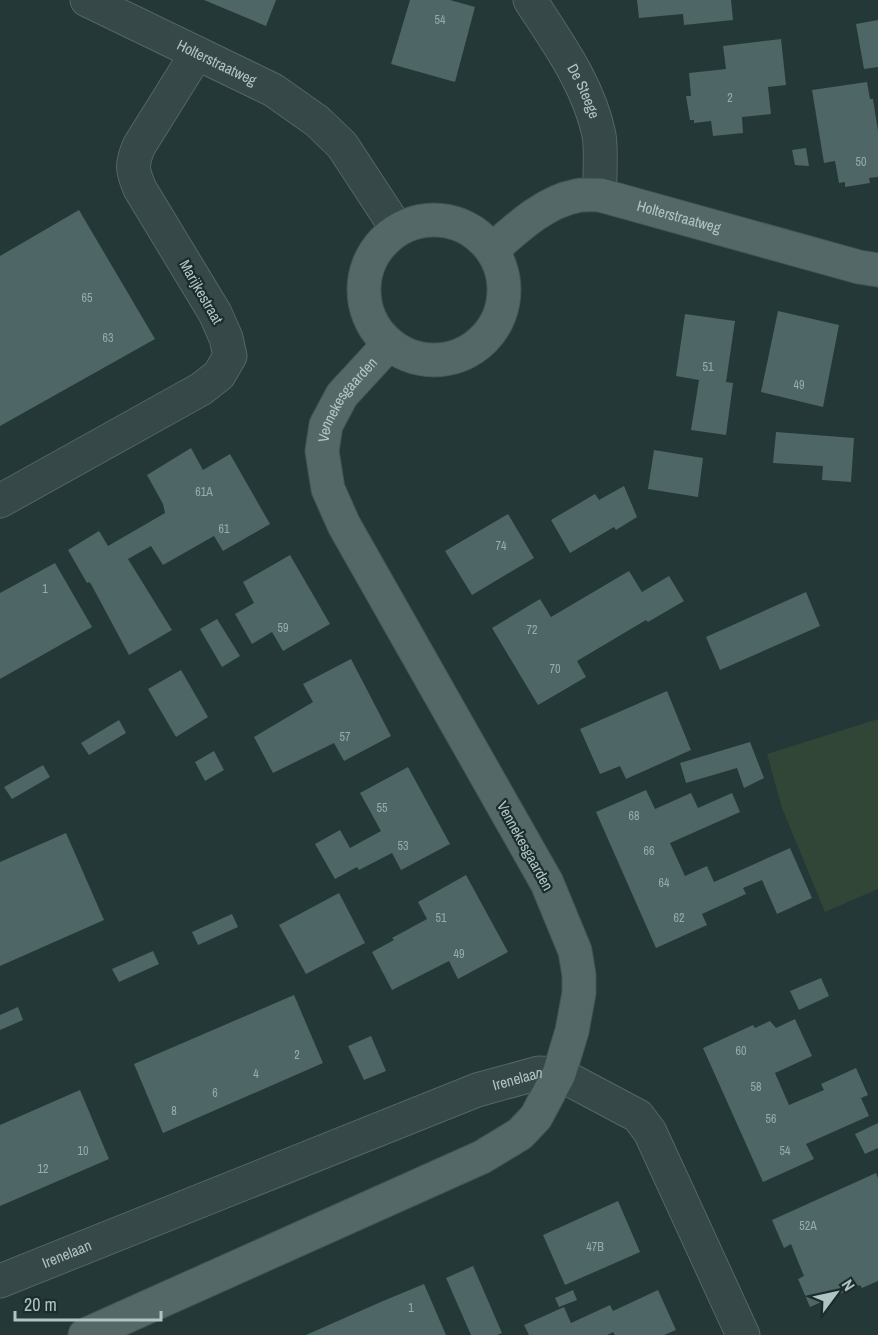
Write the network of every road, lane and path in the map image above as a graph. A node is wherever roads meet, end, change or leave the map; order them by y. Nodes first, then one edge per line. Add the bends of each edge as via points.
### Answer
1 (87, 0) edge
2 (530, 0) edge
3 (197, 53) junction
4 (600, 195) junction
5 (398, 229) junction
6 (492, 250) junction
7 (878, 270) edge
8 (389, 344) junction
9 (0, 501) edge
10 (559, 1074) junction
11 (0, 1281) edge
12 (85, 1335) edge
13 (742, 1335) edge

1 - 3 street, Holterstraatweg
2 - 4 street, De Steege via 566,56 589,103 599,136
3 - 5 street, Holterstraatweg via 273,90 317,121 342,145
3 - 9 street, Marijkestraat via 139,146 133,172 215,313 230,356 219,375 201,389
4 - 6 main road, Holterstraatweg via 576,196 554,204
4 - 7 main road, Holterstraatweg
5 - 6 main road via 431,219 449,221 480,237
5 - 8 main road via 372,257 363,294 376,330
6 - 8 main road via 501,268 502,308 481,342 465,354 445,360 425,360
8 - 10 main road, Vennekesgaarden via 342,395 327,425 322,452 328,489 344,525 547,883 575,951 579,993
10 - 11 street, Irenelaan via 539,1073 477,1090
10 - 12 main road, Irenelaan via 536,1118 520,1134 482,1157
10 - 13 street via 638,1116 650,1132

